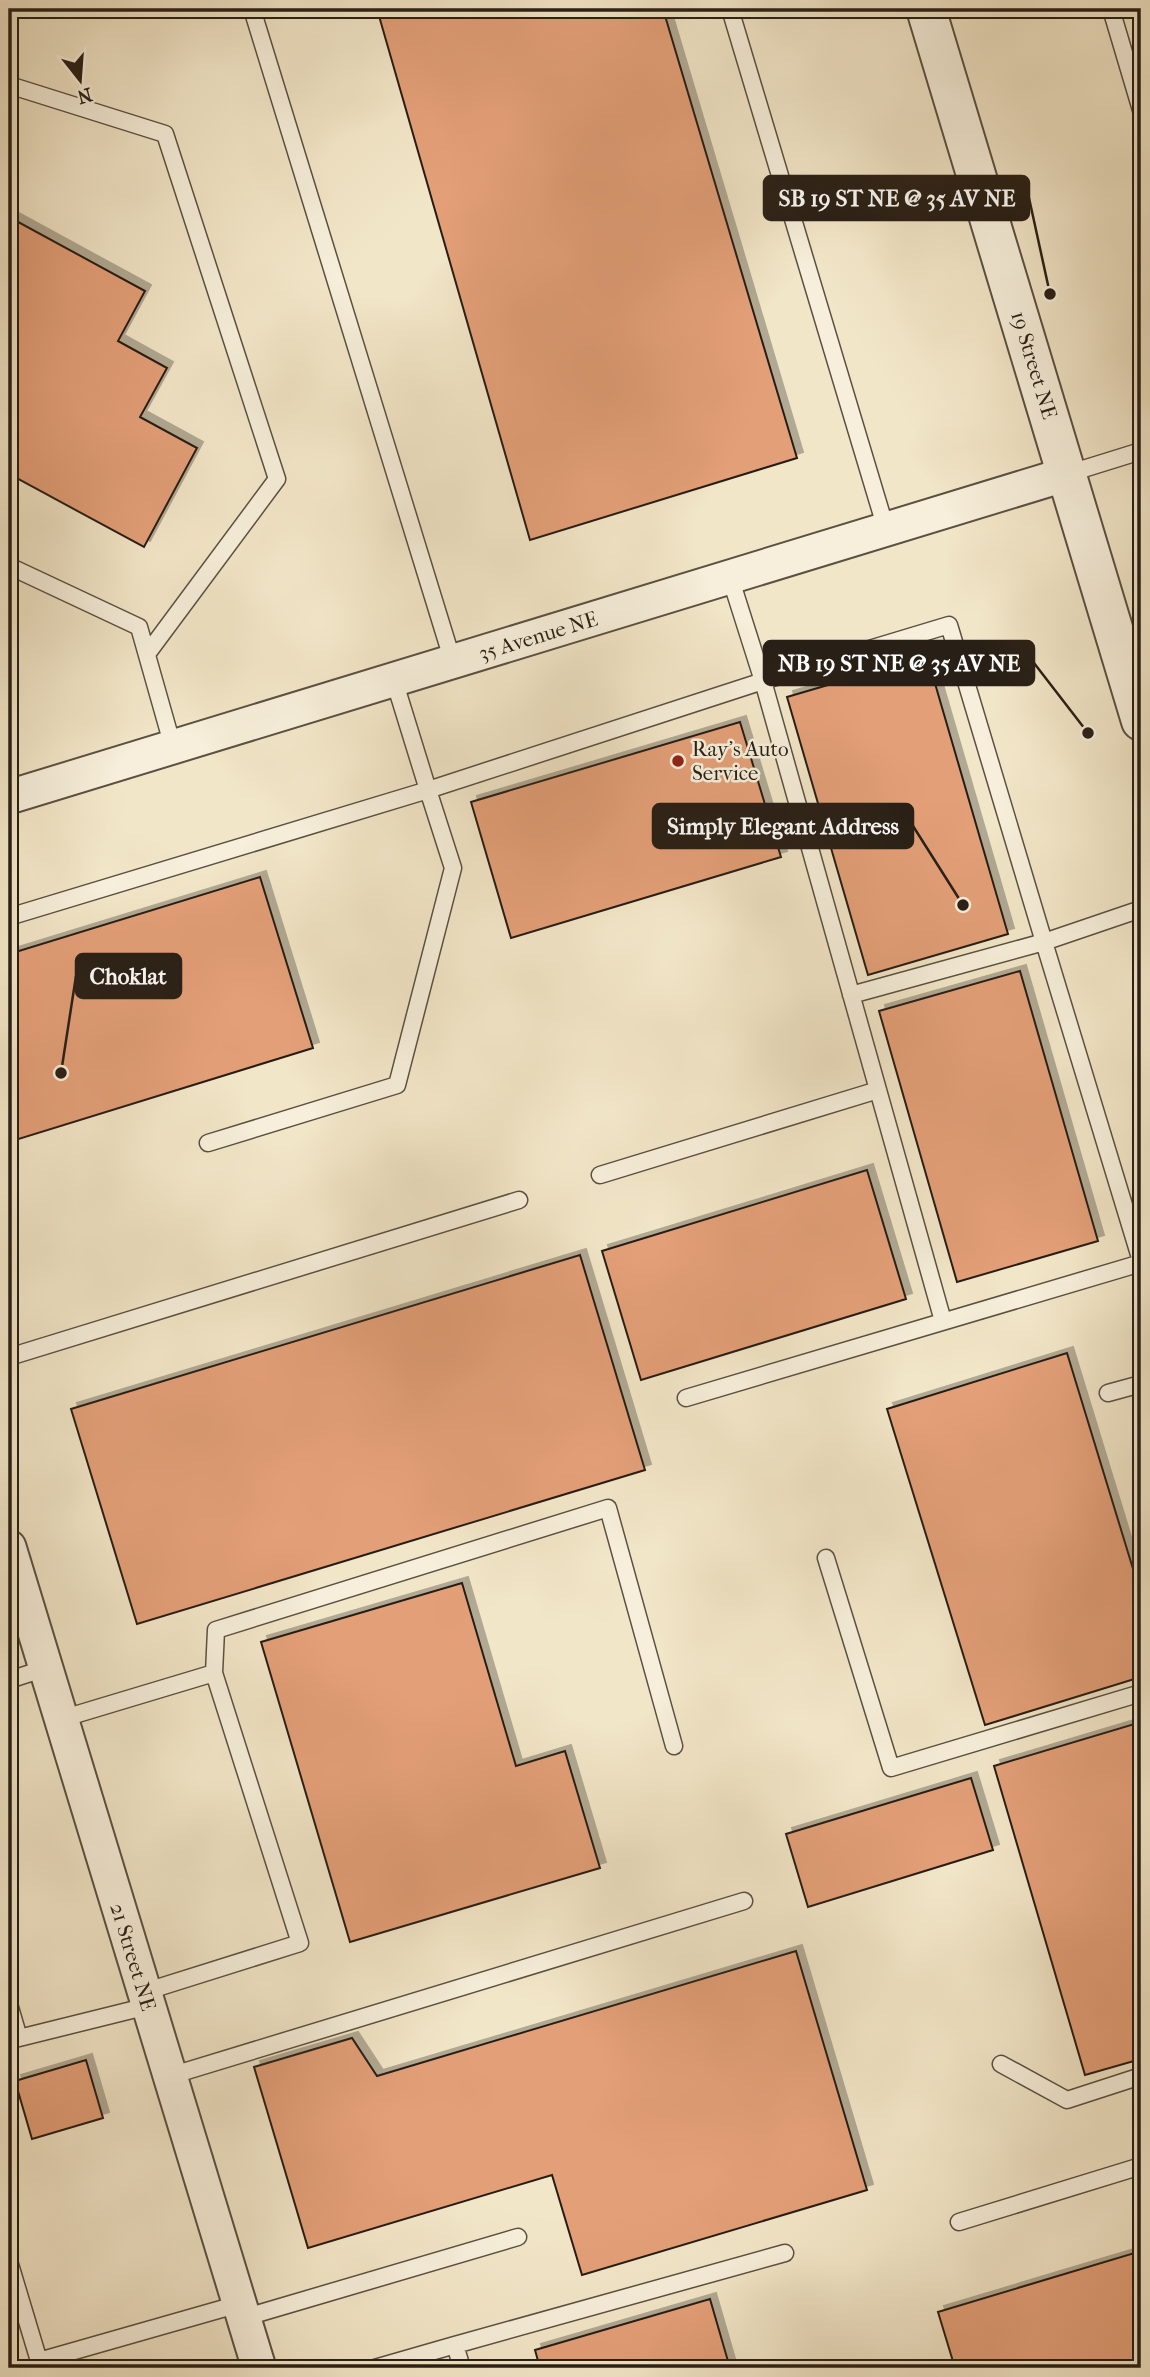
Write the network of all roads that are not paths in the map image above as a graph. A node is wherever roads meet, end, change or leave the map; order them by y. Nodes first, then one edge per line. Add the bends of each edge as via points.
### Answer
1 (252, 9) edge
2 (730, 9) edge
3 (926, 9) edge
4 (1111, 9) edge
5 (9, 85) edge
6 (1141, 110) edge
7 (1141, 451) edge
8 (1067, 474) junction
9 (886, 529) junction
10 (9, 566) edge
11 (730, 577) junction
12 (147, 654) junction
13 (453, 662) junction
14 (394, 680) junction
15 (763, 681) junction
16 (1141, 721) edge
17 (173, 747) junction
18 (428, 790) junction
19 (9, 797) edge
20 (9, 903) edge
21 (1141, 909) edge
22 (1044, 942) junction
23 (851, 995) junction
24 (878, 1090) junction
25 (208, 1143) dead end
26 (600, 1175) dead end
27 (519, 1200) dead end
28 (1141, 1262) edge
29 (943, 1321) junction
30 (9, 1357) edge
31 (1141, 1384) edge
32 (1108, 1393) dead end
33 (686, 1398) dead end
34 (9, 1546) edge
35 (825, 1558) dead end
36 (46, 1668) junction
37 (214, 1673) junction
38 (9, 1680) edge
39 (1141, 1693) edge
40 (61, 1719) junction
41 (674, 1746) dead end
42 (744, 1901) dead end
43 (146, 1999) junction
44 (9, 2004) edge
45 (1002, 2064) dead end
46 (170, 2076) junction
47 (1141, 2076) edge
48 (1141, 2166) edge
49 (959, 2222) dead end
50 (518, 2238) dead end
51 (785, 2253) dead end
52 (9, 2261) edge
53 (241, 2311) junction
54 (455, 2344) junction
55 (40, 2364) edge
56 (258, 2368) edge
57 (375, 2368) edge
58 (462, 2368) edge

1 - 13 lane
2 - 9 lane
3 - 8 street, 19 Street NE
4 - 6 lane
5 - 12 lane via 164,134 277,479
7 - 8 lane
8 - 9 street, 35 Avenue NE
8 - 16 street, 19 Street NE
9 - 11 street, 35 Avenue NE
10 - 12 lane via 139,627
11 - 13 street, 35 Avenue NE
11 - 15 lane
12 - 17 lane
13 - 14 street, 35 Avenue NE
14 - 17 street, 35 Avenue NE
14 - 18 lane
15 - 18 lane
15 - 22 lane via 949,625
15 - 23 lane
17 - 19 street, 35 Avenue NE
18 - 20 lane via 12,916
18 - 25 lane via 453,868 397,1085
21 - 22 lane
22 - 23 lane
22 - 28 lane
23 - 24 lane
24 - 26 lane
24 - 29 lane
27 - 30 lane
28 - 29 lane
29 - 33 lane
31 - 32 lane
34 - 36 street, 21 Street NE
35 - 39 lane via 891,1768
36 - 38 lane
36 - 40 street, 21 Street NE
37 - 40 lane
37 - 41 lane via 216,1630 608,1508
37 - 43 lane via 300,1943
40 - 43 street, 21 Street NE
42 - 46 lane
43 - 44 lane via 19,2038
43 - 46 street, 21 Street NE
45 - 47 lane via 1067,2100
46 - 53 street, 21 Street NE
48 - 49 lane
50 - 53 lane
51 - 54 lane
52 - 55 lane
53 - 55 lane
53 - 56 street, 21 Street NE
54 - 57 lane
54 - 58 lane

